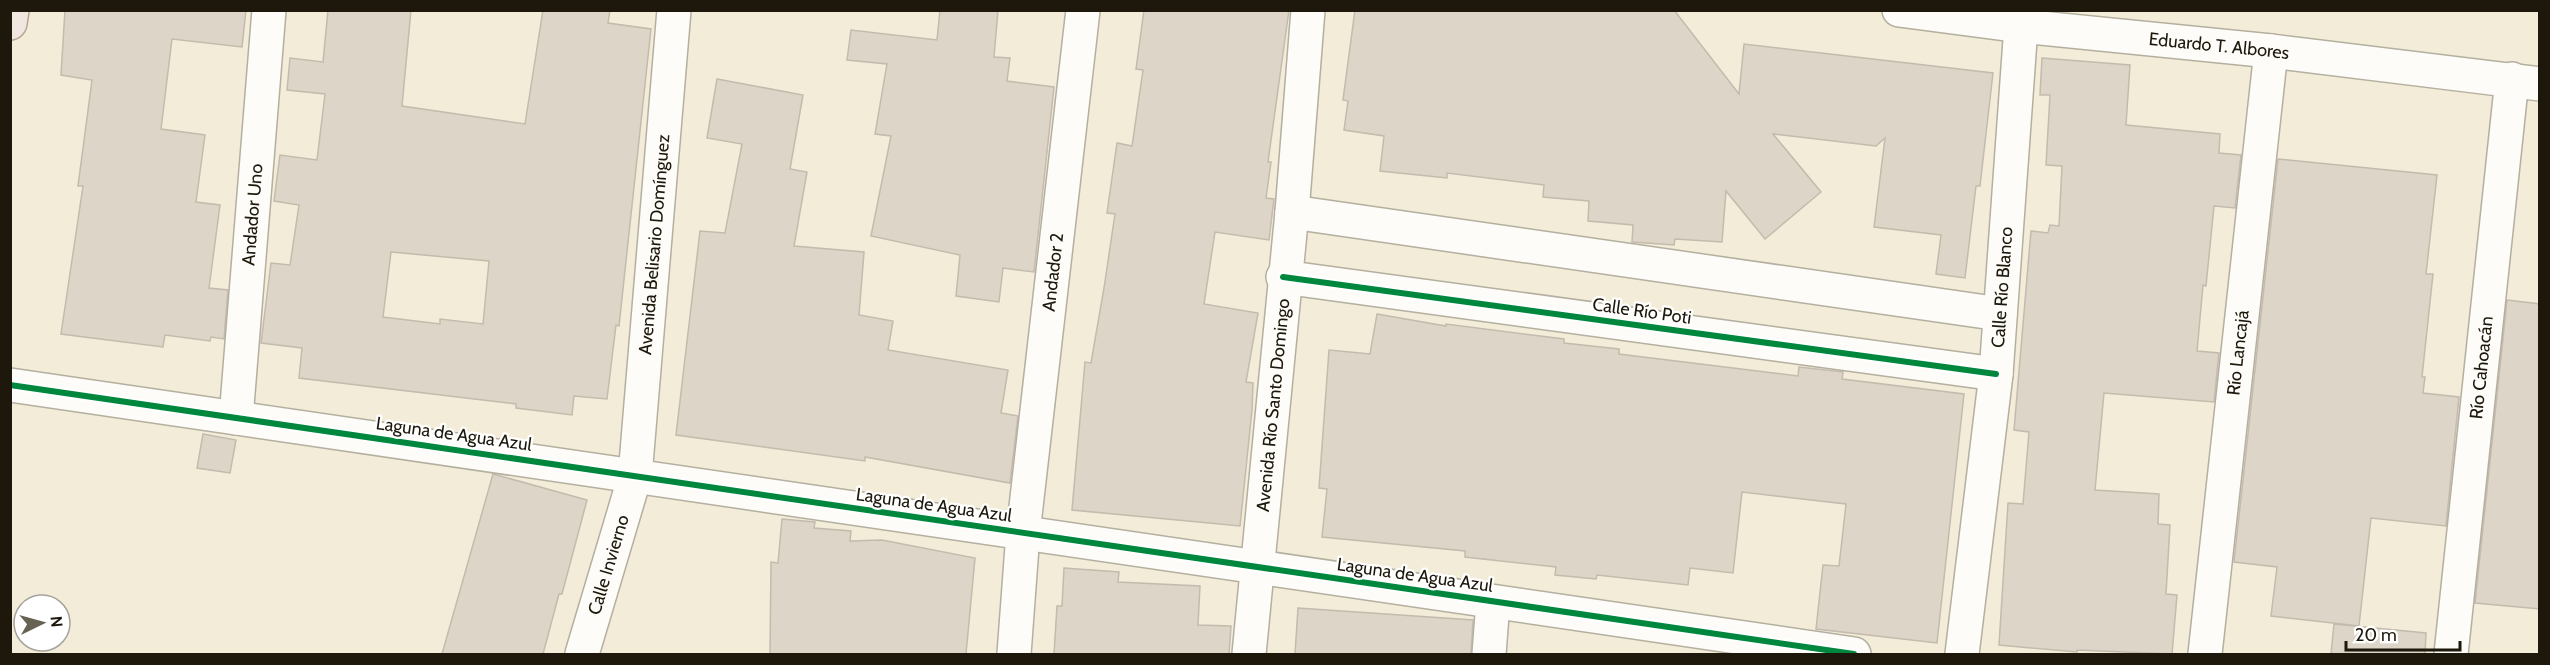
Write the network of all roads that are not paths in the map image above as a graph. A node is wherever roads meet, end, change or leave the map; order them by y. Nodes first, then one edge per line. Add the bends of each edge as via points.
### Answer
1 (12, 10) edge
2 (269, 10) edge
3 (674, 10) edge
4 (1083, 10) edge
5 (1308, 10) edge
6 (1899, 10) edge
7 (10, 23) edge
8 (2021, 26) junction
9 (2271, 51) junction
10 (2526, 82) edge
11 (1292, 212) junction
12 (1284, 277) junction
13 (2000, 314) junction
14 (1996, 374) junction
15 (10, 384) edge
16 (236, 418) junction
17 (636, 476) junction
18 (1023, 533) junction
19 (1256, 567) junction
20 (1492, 602) junction
21 (1714, 644) edge
22 (582, 654) edge
23 (1014, 654) edge
24 (1249, 654) edge
25 (1489, 654) edge
26 (1854, 654) edge
27 (1962, 654) edge
28 (2205, 654) edge
29 (2451, 654) edge

1 - 7 main road
2 - 16 street, Andador Uno
3 - 17 street, Avenida Belisario Domínguez
4 - 18 street, Andador 2
5 - 11 street, Avenida Río Santo Domingo
6 - 8 street, Eduardo T. Albores
8 - 9 street, Eduardo T. Albores
8 - 13 street, Calle Río Blanco
9 - 10 street, Eduardo T. Albores
9 - 28 street, Río Lancajá
10 - 29 street, Río Cahoacán
11 - 12 street, Avenida Río Santo Domingo
11 - 13 street
12 - 14 street, Calle Río Poti
12 - 19 street, Avenida Río Santo Domingo
13 - 14 street, Calle Río Blanco
14 - 27 street, Calle Río Blanco
15 - 16 street, Laguna de Agua Azul
16 - 17 street, Laguna de Agua Azul
17 - 18 street, Laguna de Agua Azul
17 - 22 street, Calle Invierno
18 - 19 street, Laguna de Agua Azul
18 - 23 street, Andador 2
19 - 20 street, Laguna de Agua Azul
19 - 24 street, Avenida Río Santo Domingo
20 - 21 street, Laguna de Agua Azul
20 - 25 street
21 - 26 street, Laguna de Agua Azul

